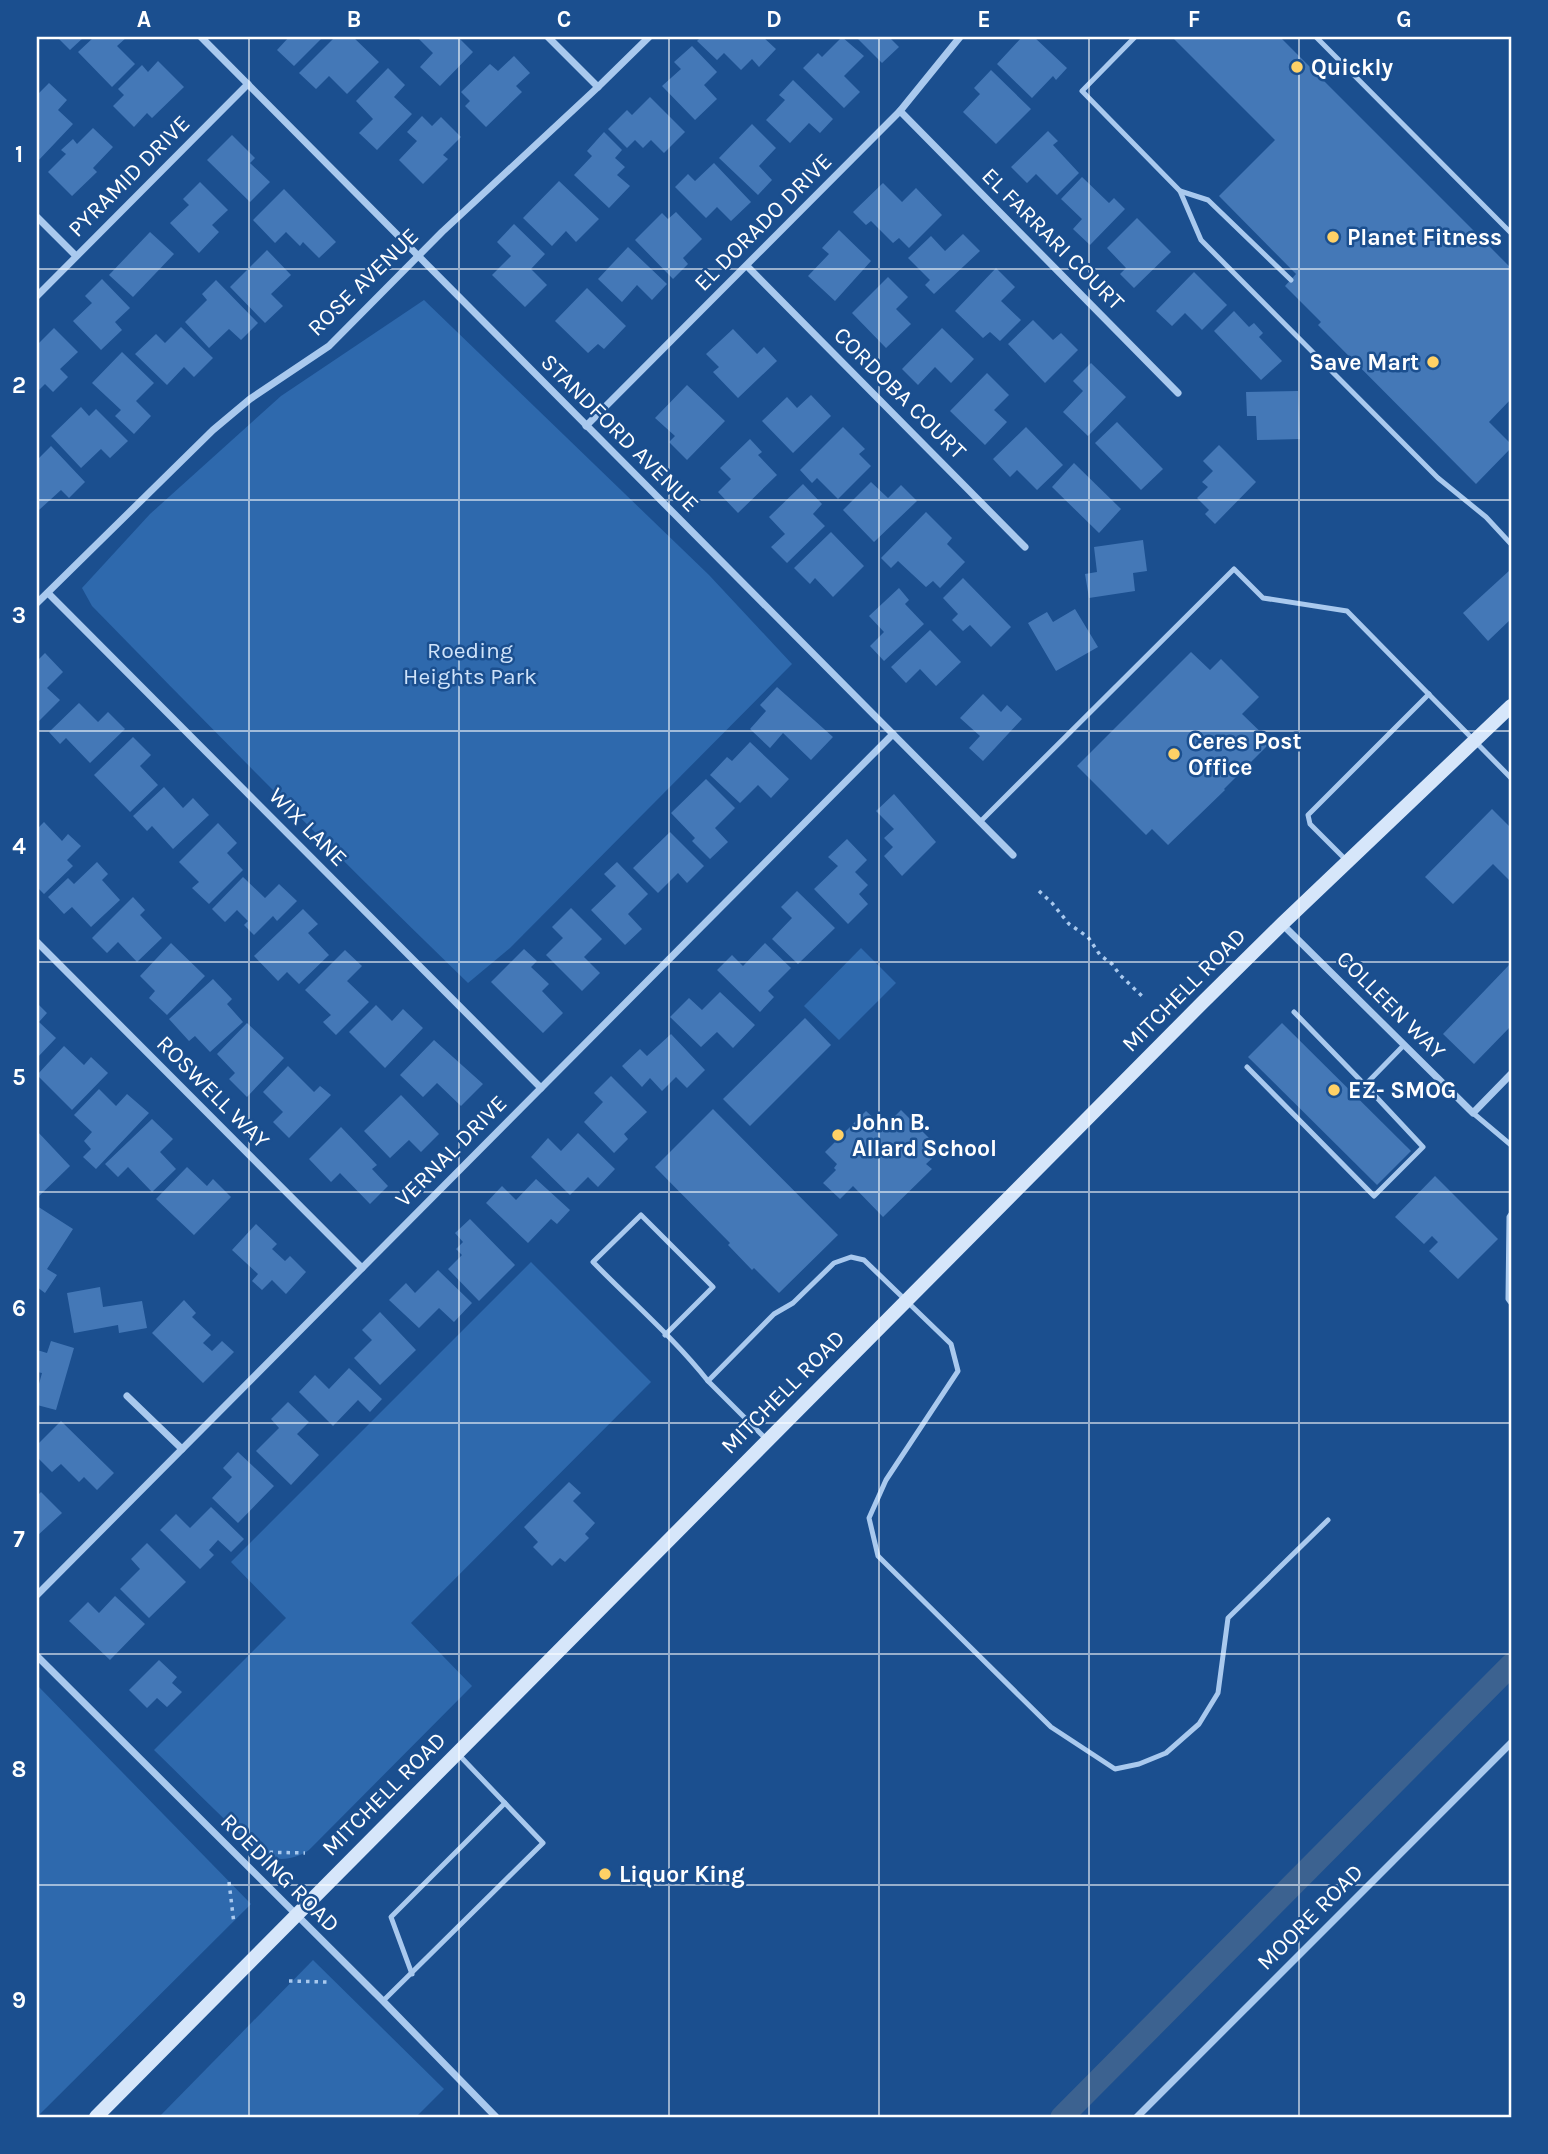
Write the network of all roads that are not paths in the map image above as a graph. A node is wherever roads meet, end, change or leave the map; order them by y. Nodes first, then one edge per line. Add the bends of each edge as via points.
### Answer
1 (201, 37) edge
2 (548, 37) edge
3 (649, 37) edge
4 (960, 37) edge
5 (1135, 37) edge
6 (1316, 37) edge
7 (248, 84) junction
8 (598, 87) junction
9 (900, 111) junction
10 (1180, 191) junction
11 (37, 217) edge
12 (1511, 233) edge
13 (76, 256) junction
14 (417, 256) junction
15 (747, 266) junction
16 (1291, 280) dead end
17 (37, 296) edge
18 (1178, 393) dead end
19 (586, 426) junction
20 (1511, 544) edge
21 (1025, 547) dead end
22 (48, 593) junction
23 (37, 604) edge
24 (1429, 694) junction
25 (1511, 706) edge
26 (893, 734) junction
27 (1475, 740) junction
28 (1511, 778) edge
29 (979, 821) junction
30 (1013, 855) dead end
31 (1347, 861) junction
32 (1282, 924) junction
33 (37, 942) edge
34 (1294, 1012) dead end
35 (1404, 1045) junction
36 (1247, 1067) dead end
37 (1511, 1074) edge
38 (1365, 1085) junction
39 (541, 1088) junction
40 (1473, 1113) junction
41 (1511, 1145) edge
42 (1511, 1214) edge
43 (362, 1268) junction
44 (906, 1301) junction
45 (1511, 1303) edge
46 (665, 1335) junction
47 (708, 1381) junction
48 (127, 1396) dead end
49 (767, 1440) junction
50 (182, 1449) junction
51 (1328, 1520) dead end
52 (37, 1595) edge
53 (37, 1656) edge
54 (1511, 1744) edge
55 (457, 1753) junction
56 (505, 1803) junction
57 (296, 1915) junction
58 (412, 1974) junction
59 (383, 2001) junction
60 (96, 2117) edge
61 (496, 2117) edge
62 (1137, 2117) edge

1 - 7 street, STANDFORD AVENUE
2 - 8 street
3 - 8 street, ROSE AVENUE
4 - 9 street, EL DORADO DRIVE
5 - 10 lane via 1082,91
6 - 12 lane
7 - 13 street, PYRAMID DRIVE
7 - 14 street, STANDFORD AVENUE
8 - 14 street, ROSE AVENUE
9 - 15 street, EL DORADO DRIVE
9 - 18 street, EL FARRARI COURT
10 - 16 lane via 1208,200
10 - 20 lane via 1201,240 1438,478
11 - 13 street
13 - 17 street, PYRAMID DRIVE
14 - 19 street, STANDFORD AVENUE
14 - 22 street, ROSE AVENUE via 329,346 213,430
15 - 19 street, EL DORADO DRIVE
15 - 21 street, CORDOBA COURT
19 - 26 street, STANDFORD AVENUE
22 - 23 street, ROSE AVENUE
22 - 39 street, WIX LANE
24 - 27 lane
24 - 29 lane via 1347,611 1263,598 1234,569
24 - 31 lane via 1308,815 1311,824
25 - 27 street, MITCHELL ROAD
26 - 29 street, STANDFORD AVENUE
26 - 39 street, VERNAL DRIVE
27 - 28 lane
27 - 31 street, MITCHELL ROAD
29 - 30 street, STANDFORD AVENUE
31 - 32 street, MITCHELL ROAD
32 - 35 street, COLLEEN WAY
32 - 44 street, MITCHELL ROAD
33 - 43 street, ROSWELL WAY
34 - 38 lane
35 - 38 lane
35 - 40 street, COLLEEN WAY
36 - 38 lane via 1374,1196 1423,1147
37 - 40 street
39 - 43 street, VERNAL DRIVE
40 - 41 lane
42 - 45 lane
43 - 50 street, VERNAL DRIVE
44 - 47 lane via 864,1260 838,1261 793,1303 774,1314
44 - 49 street, MITCHELL ROAD
44 - 51 lane via 951,1344 958,1371 886,1480 869,1518 878,1556 1051,1727 1115,1769 1166,1753 1199,1724 1218,1693 1228,1618
46 - 46 lane via 713,1287 641,1214 593,1262
46 - 47 lane
47 - 49 lane
48 - 50 street
49 - 55 street, MITCHELL ROAD
50 - 52 street, VERNAL DRIVE
53 - 57 street, ROEDING ROAD
54 - 62 street, MOORE ROAD
55 - 56 lane
55 - 57 street, MITCHELL ROAD
56 - 58 lane via 391,1917
56 - 58 lane via 543,1843
57 - 59 street, ROEDING ROAD
57 - 60 street, MITCHELL ROAD
58 - 59 lane
59 - 61 street, ROEDING ROAD

